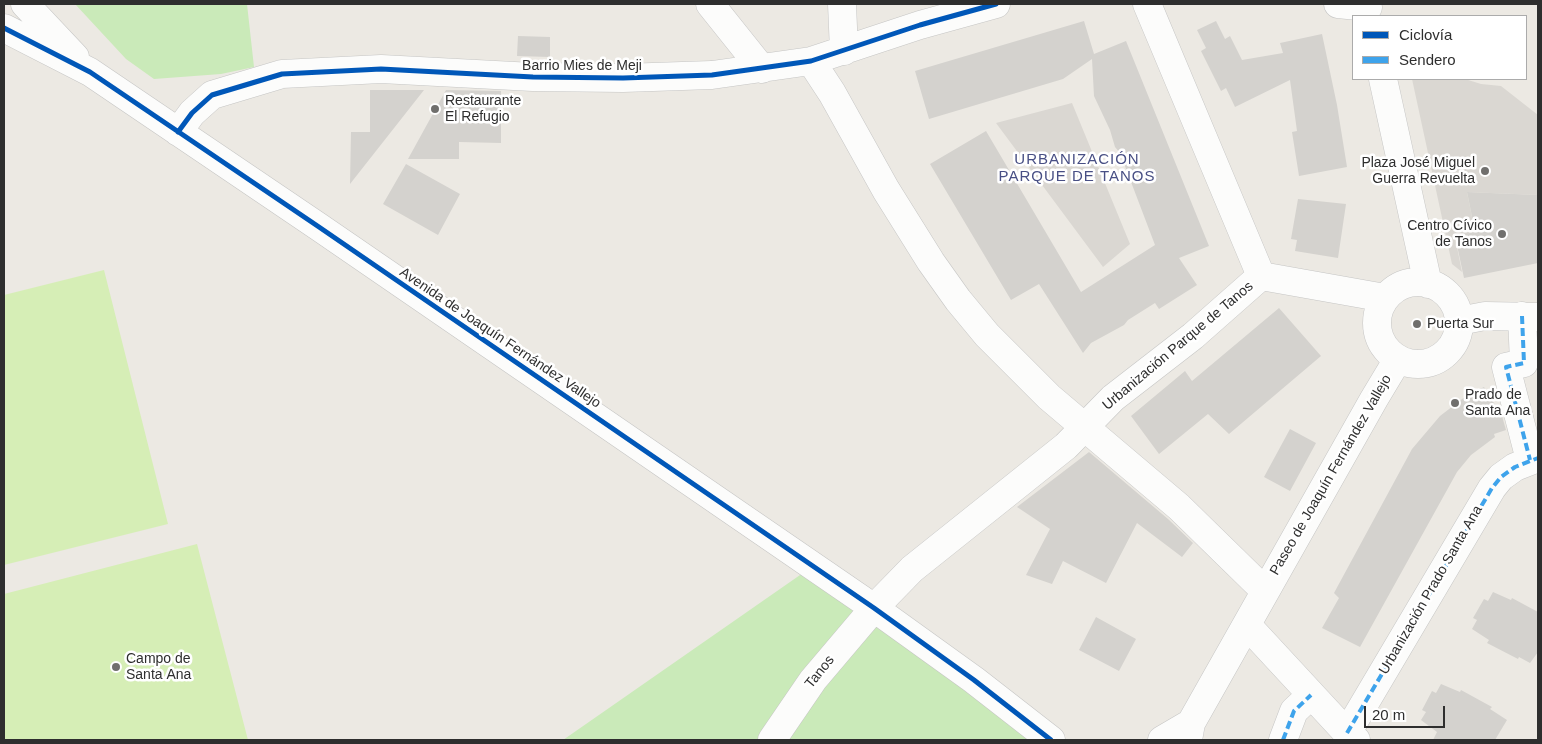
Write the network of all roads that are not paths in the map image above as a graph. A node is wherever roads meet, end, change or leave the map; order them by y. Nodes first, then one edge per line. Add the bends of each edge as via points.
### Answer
1 (25, 4) edge
2 (710, 4) edge
3 (842, 4) edge
4 (996, 4) edge
5 (1147, 4) edge
6 (1338, 4) edge
7 (1368, 9) edge
8 (4, 28) edge
9 (844, 51) junction
10 (811, 61) junction
11 (762, 69) junction
12 (90, 72) junction
13 (1383, 80) edge
14 (178, 132) junction
15 (1261, 276) junction
16 (1428, 284) junction
17 (1386, 298) junction
18 (1530, 317) edge
19 (1459, 321) junction
20 (1398, 359) junction
21 (1085, 427) junction
22 (1534, 459) edge
23 (1265, 591) junction
24 (874, 608) junction
25 (1247, 626) junction
26 (1311, 695) junction
27 (1189, 732) edge
28 (1351, 737) edge
29 (772, 740) edge
30 (1051, 740) edge
31 (1162, 740) edge
32 (1283, 740) edge

1 - 12 street, Avenida de Joaquín Fernández Vallejo
2 - 11 street
3 - 9 street
4 - 9 street, Barrio Mies de Meji
5 - 15 street, Urbanización Parque de Tanos
6 - 7 street
8 - 12 street, Avenida de Joaquín Fernández Vallejo
9 - 10 street, Barrio Mies de Meji
10 - 11 street, Barrio Mies de Meji
10 - 21 street via 905,222 958,300 1048,397
11 - 14 street, Barrio Mies de Meji via 712,75 623,78 534,78 381,69 282,74 212,95 192,113
12 - 14 street, Avenida de Joaquín Fernández Vallejo
13 - 16 street
14 - 24 street, Avenida de Joaquín Fernández Vallejo
15 - 17 street
15 - 21 street, Urbanización Parque de Tanos via 1113,398
16 - 17 street via 1405,284
16 - 19 street via 1446,293 1457,310
17 - 20 street via 1379,310 1377,325 1387,350
18 - 19 street via 1485,316
18 - 22 street, Urbanización Prado Santa Ana via 1524,363 1506,366
19 - 20 street via 1454,344 1440,358 1423,364 1410,364
20 - 23 street, Paseo de Joaquín Fernández Vallejo
21 - 23 street, Paseo de Joaquín Fernández Vallejo via 1191,518
21 - 24 street, Urbanización Parque de Tanos via 1066,446 912,569
22 - 28 street, Urbanización Prado Santa Ana via 1501,477 1492,488
23 - 25 street, Paseo de Joaquín Fernández Vallejo
24 - 29 street, Tanos via 813,680
24 - 30 street, Avenida de Joaquín Fernández Vallejo
25 - 26 street
25 - 27 street, Paseo de Joaquín Fernández Vallejo
26 - 28 street
26 - 32 street via 1294,711
27 - 31 street, Paseo de Joaquín Fernández Vallejo

